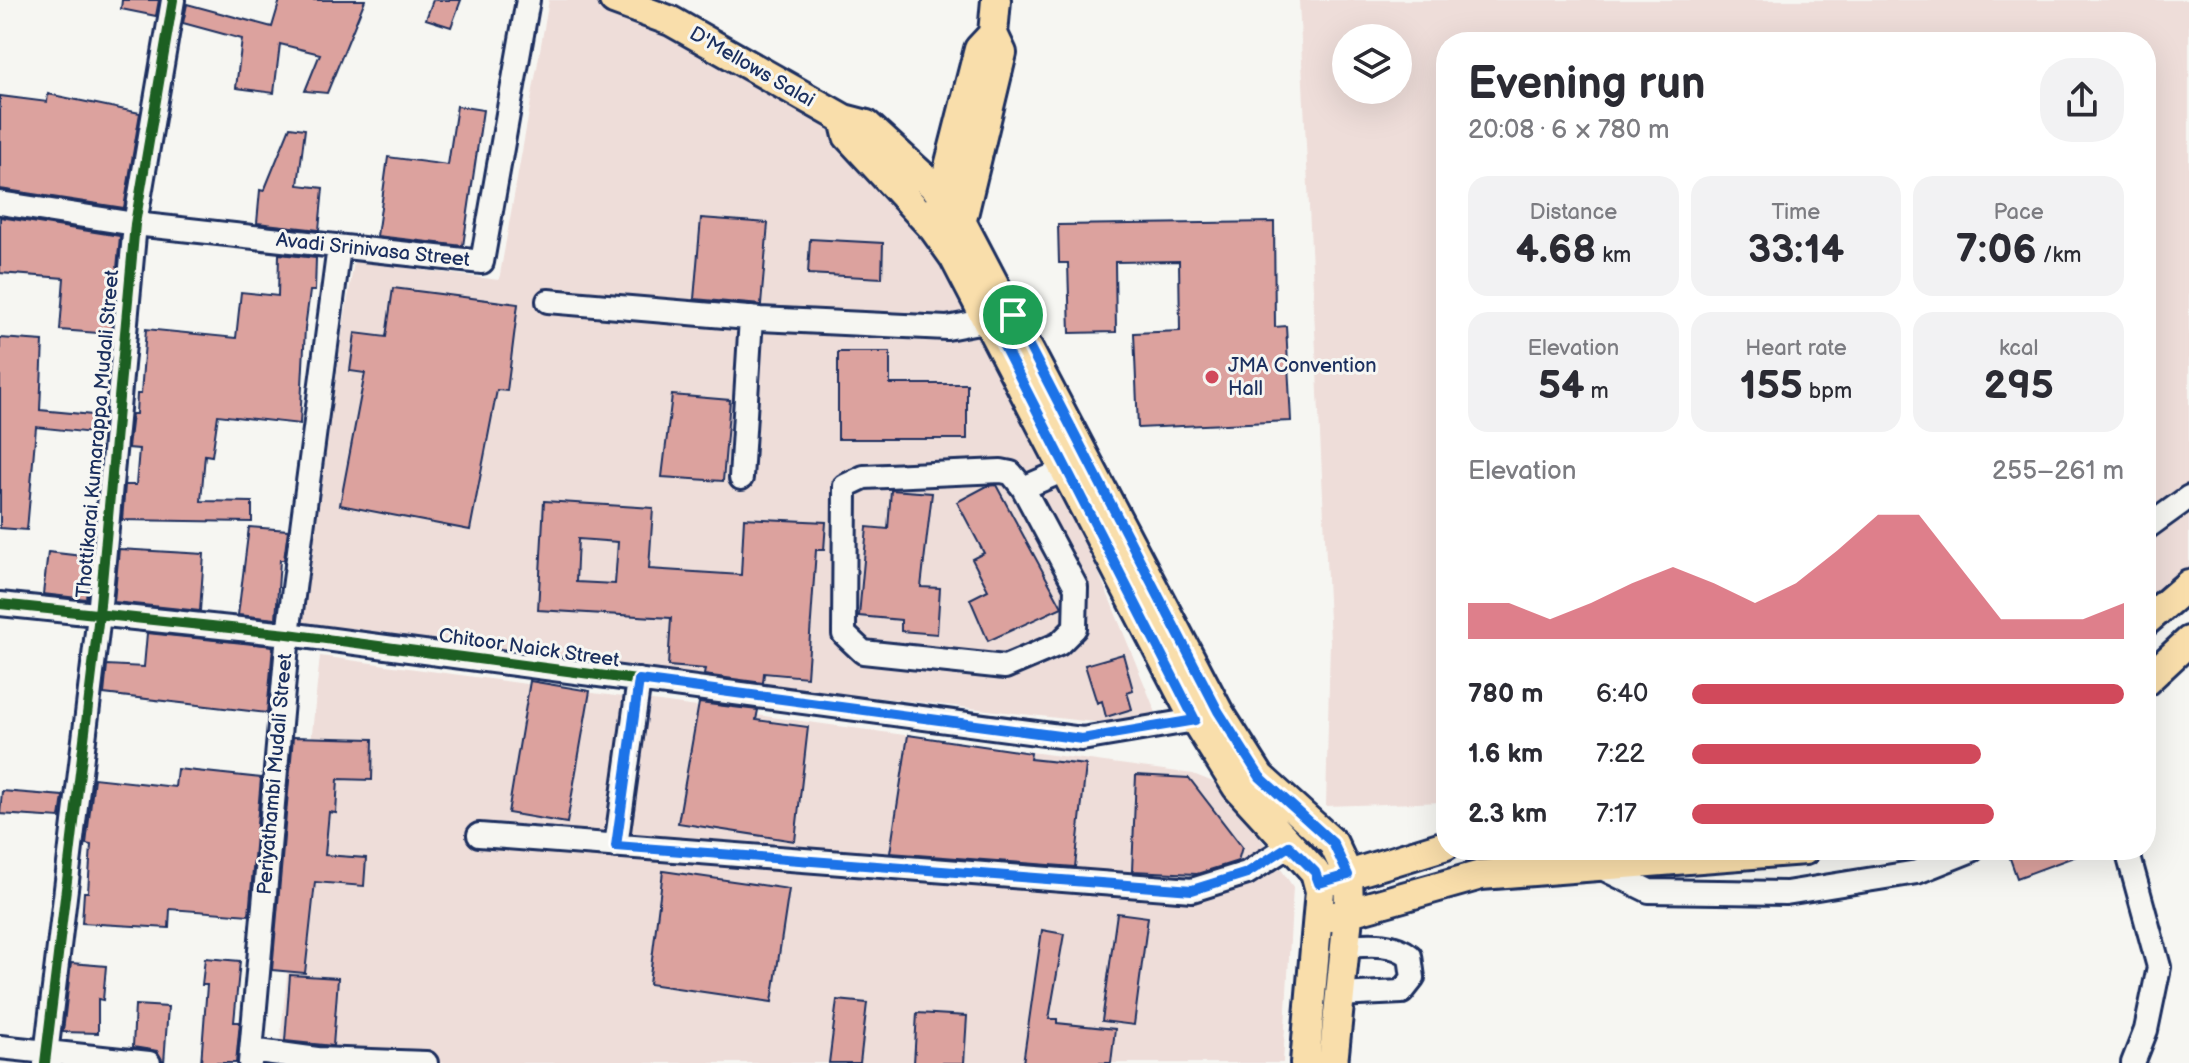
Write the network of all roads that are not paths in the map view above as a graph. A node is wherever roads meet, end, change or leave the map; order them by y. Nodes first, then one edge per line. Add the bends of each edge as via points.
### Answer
1 (173, 0) edge
2 (528, 0) edge
3 (996, 0) edge
4 (624, 2) edge
5 (993, 34) junction
6 (844, 119) junction
7 (941, 193) junction
8 (0, 203) edge
9 (961, 221) junction
10 (135, 224) junction
11 (934, 229) junction
12 (339, 247) junction
13 (954, 257) junction
14 (548, 301) dead end
15 (1001, 317) junction
16 (751, 318) junction
17 (1067, 469) junction
18 (741, 478) dead end
19 (1023, 488) junction
20 (2189, 497) edge
21 (2156, 521) edge
22 (2181, 590) edge
23 (0, 604) edge
24 (2156, 612) edge
25 (99, 615) junction
26 (288, 634) junction
27 (2189, 641) edge
28 (2156, 672) edge
29 (639, 680) junction
30 (1195, 720) junction
31 (479, 835) dead end
32 (616, 846) junction
33 (1289, 846) junction
34 (1436, 848) edge
35 (1674, 860) edge
36 (1947, 860) edge
37 (2130, 860) edge
38 (1598, 866) junction
39 (1348, 875) junction
40 (1319, 883) junction
41 (1316, 922) junction
42 (1346, 930) junction
43 (1338, 995) junction
44 (0, 1047) edge
45 (251, 1056) edge
46 (46, 1057) edge
47 (149, 1063) edge
48 (426, 1063) edge
49 (1305, 1063) edge
50 (1333, 1063) edge
51 (2133, 1063) edge

1 - 10 street, Thottikarai Kumarappa Mudali Street
2 - 12 street, Avadi Srinivasa Street via 482,262
3 - 5 main road
4 - 6 main road, D'Mellows Salai via 671,21
5 - 7 main road via 979,49
5 - 9 main road via 1002,53
6 - 7 main road, D'Mellows Salai via 867,125
6 - 11 main road via 848,136
7 - 9 main road, D'Mellows Salai
7 - 11 main road
8 - 10 street, Avadi Srinivasa Street
9 - 13 main road
9 - 15 main road, D'Mellows Salai
10 - 12 street, Avadi Srinivasa Street
10 - 25 street, Thottikarai Kumarappa Mudali Street
11 - 13 main road
12 - 26 street, Periyathambi Mudali Street
13 - 15 main road
14 - 16 street
15 - 16 street via 947,328
15 - 17 main road
15 - 39 main road via 1218,711 1260,777 1333,843
16 - 18 street
17 - 19 street
17 - 30 main road
19 - 19 street via 1076,587 1075,628 1059,644 1005,667 863,652 853,646 844,634 845,486 864,477 1001,471 1011,473
20 - 21 street
22 - 24 main road
23 - 25 street, Chitoor Naick Street
25 - 26 street, Chitoor Naick Street
25 - 46 street, Thottikarai Kumarappa Mudali Street
26 - 29 street, Chitoor Naick Street
26 - 45 street, Periyathambi Mudali Street
27 - 28 main road
29 - 30 street, Chitoor Naick Street via 1082,739
29 - 32 street
30 - 33 main road via 1237,787
31 - 32 street
32 - 33 street via 1192,890 1247,873
33 - 40 main road
34 - 39 main road
35 - 38 main road
36 - 38 street via 1917,872 1786,893 1649,891
37 - 51 street via 2159,967
38 - 42 main road via 1481,875 1408,896
39 - 40 main road
39 - 42 main road
40 - 41 main road
41 - 42 main road
41 - 49 main road
42 - 43 main road
42 - 43 street via 1403,950 1410,956 1413,978 1402,992
43 - 50 main road
44 - 46 street
45 - 48 street
46 - 47 street

